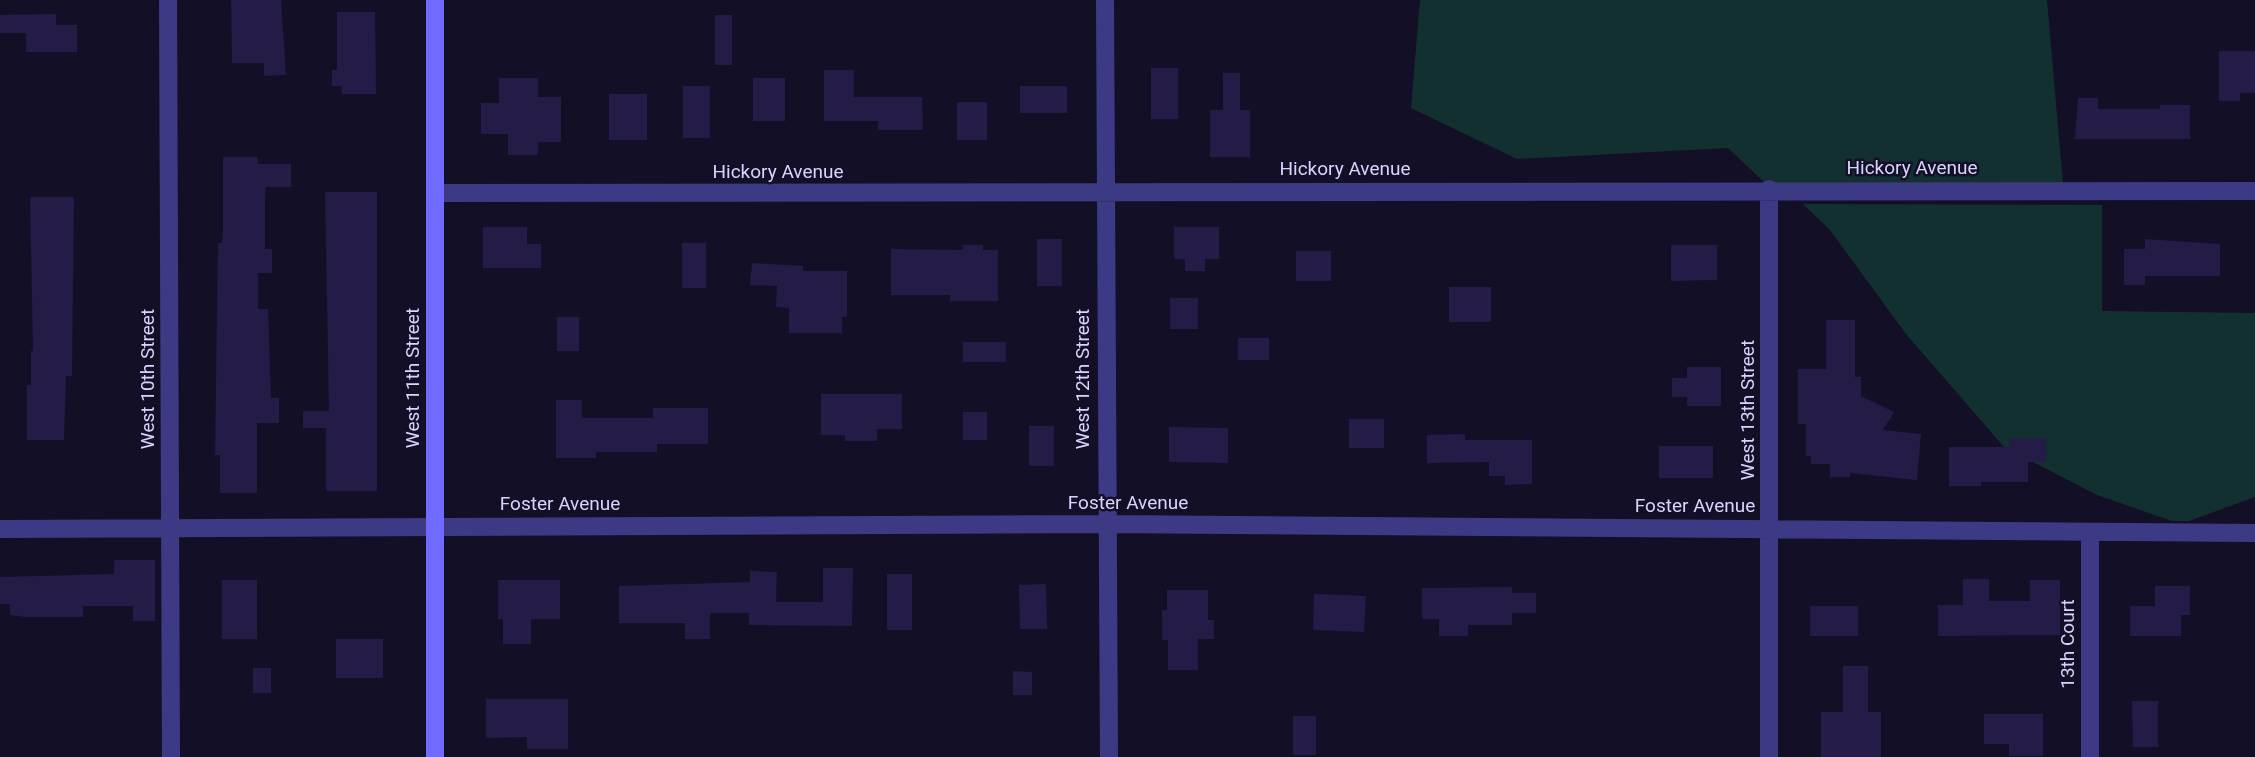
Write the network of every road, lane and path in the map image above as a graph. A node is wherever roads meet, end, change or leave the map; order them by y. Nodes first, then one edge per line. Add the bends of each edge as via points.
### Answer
1 (169, 0) edge
2 (435, 0) edge
3 (1105, 0) edge
4 (1769, 190) junction
5 (2255, 191) edge
6 (1105, 192) junction
7 (435, 193) junction
8 (1106, 524) junction
9 (435, 526) junction
10 (171, 527) junction
11 (0, 529) edge
12 (1770, 529) junction
13 (2090, 532) junction
14 (2255, 533) edge
15 (171, 757) edge
16 (435, 757) edge
17 (1109, 757) edge
18 (1769, 757) edge
19 (2090, 757) edge

1 - 10 street, West 10th Street
2 - 7 main road, West 11th Street
3 - 6 street, West 12th Street
4 - 5 street, Hickory Avenue
4 - 6 street, Hickory Avenue
4 - 12 street, West 13th Street
6 - 7 street, Hickory Avenue
6 - 8 street, West 12th Street
7 - 9 main road, West 11th Street
8 - 9 street, Foster Avenue
8 - 12 street, Foster Avenue
8 - 17 street, West 12th Street
9 - 10 street, Foster Avenue
9 - 16 main road, West 11th Street
10 - 11 street, Foster Avenue
10 - 15 street, West 10th Street
12 - 13 street, Foster Avenue
12 - 18 street, West 13th Street
13 - 14 street, Foster Avenue
13 - 19 street, 13th Court

